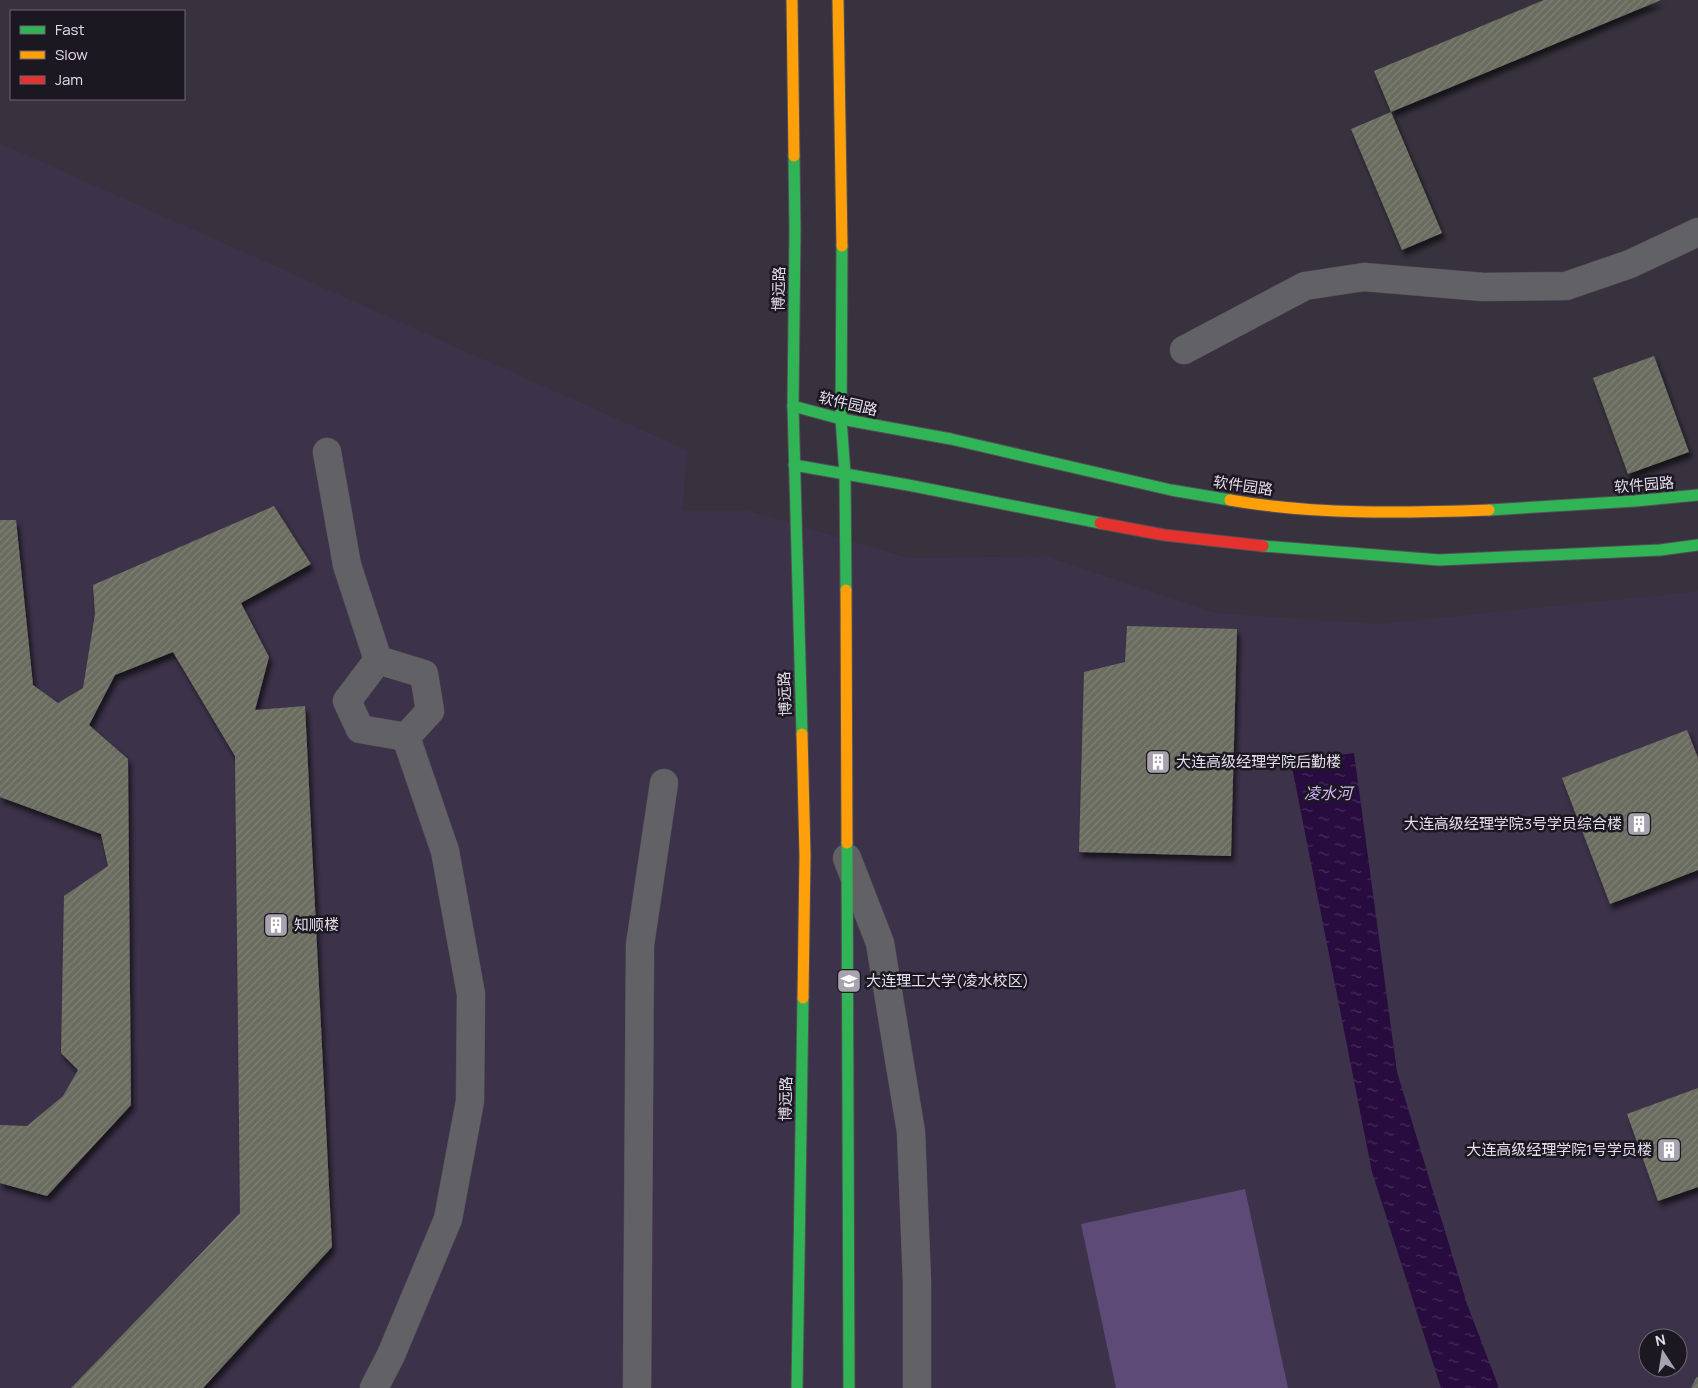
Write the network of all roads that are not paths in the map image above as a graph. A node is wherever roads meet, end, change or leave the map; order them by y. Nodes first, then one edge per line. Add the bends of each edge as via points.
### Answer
1 (792, 0) edge
2 (838, 0) edge
3 (1698, 232) edge
4 (1184, 350) dead end
5 (793, 406) junction
6 (841, 419) junction
7 (327, 452) dead end
8 (794, 465) junction
9 (845, 474) junction
10 (1698, 495) edge
11 (1698, 546) edge
12 (378, 660) junction
13 (406, 737) junction
14 (664, 782) dead end
15 (846, 856) junction
16 (374, 1388) edge
17 (637, 1388) edge
18 (797, 1388) edge
19 (849, 1388) edge
20 (917, 1388) edge

1 - 5 main road, 博远路
2 - 6 main road
3 - 4 street via 1630,264 1566,286 1483,286 1364,277 1305,286
5 - 6 main road, 软件园路
5 - 8 main road, 博远路
6 - 9 main road
6 - 10 main road, 软件园路 via 951,438 1171,490 1256,505 1348,512 1438,512
7 - 12 street via 347,565
8 - 9 main road
8 - 18 main road, 博远路 via 805,855
9 - 11 main road via 1164,535 1294,549 1439,560
9 - 15 main road
12 - 13 street via 424,674 430,711
12 - 13 street via 347,701 360,729
13 - 16 street via 445,851 471,994 470,1101 448,1219
14 - 17 street via 640,945
15 - 19 main road
15 - 20 street via 880,943 911,1132

